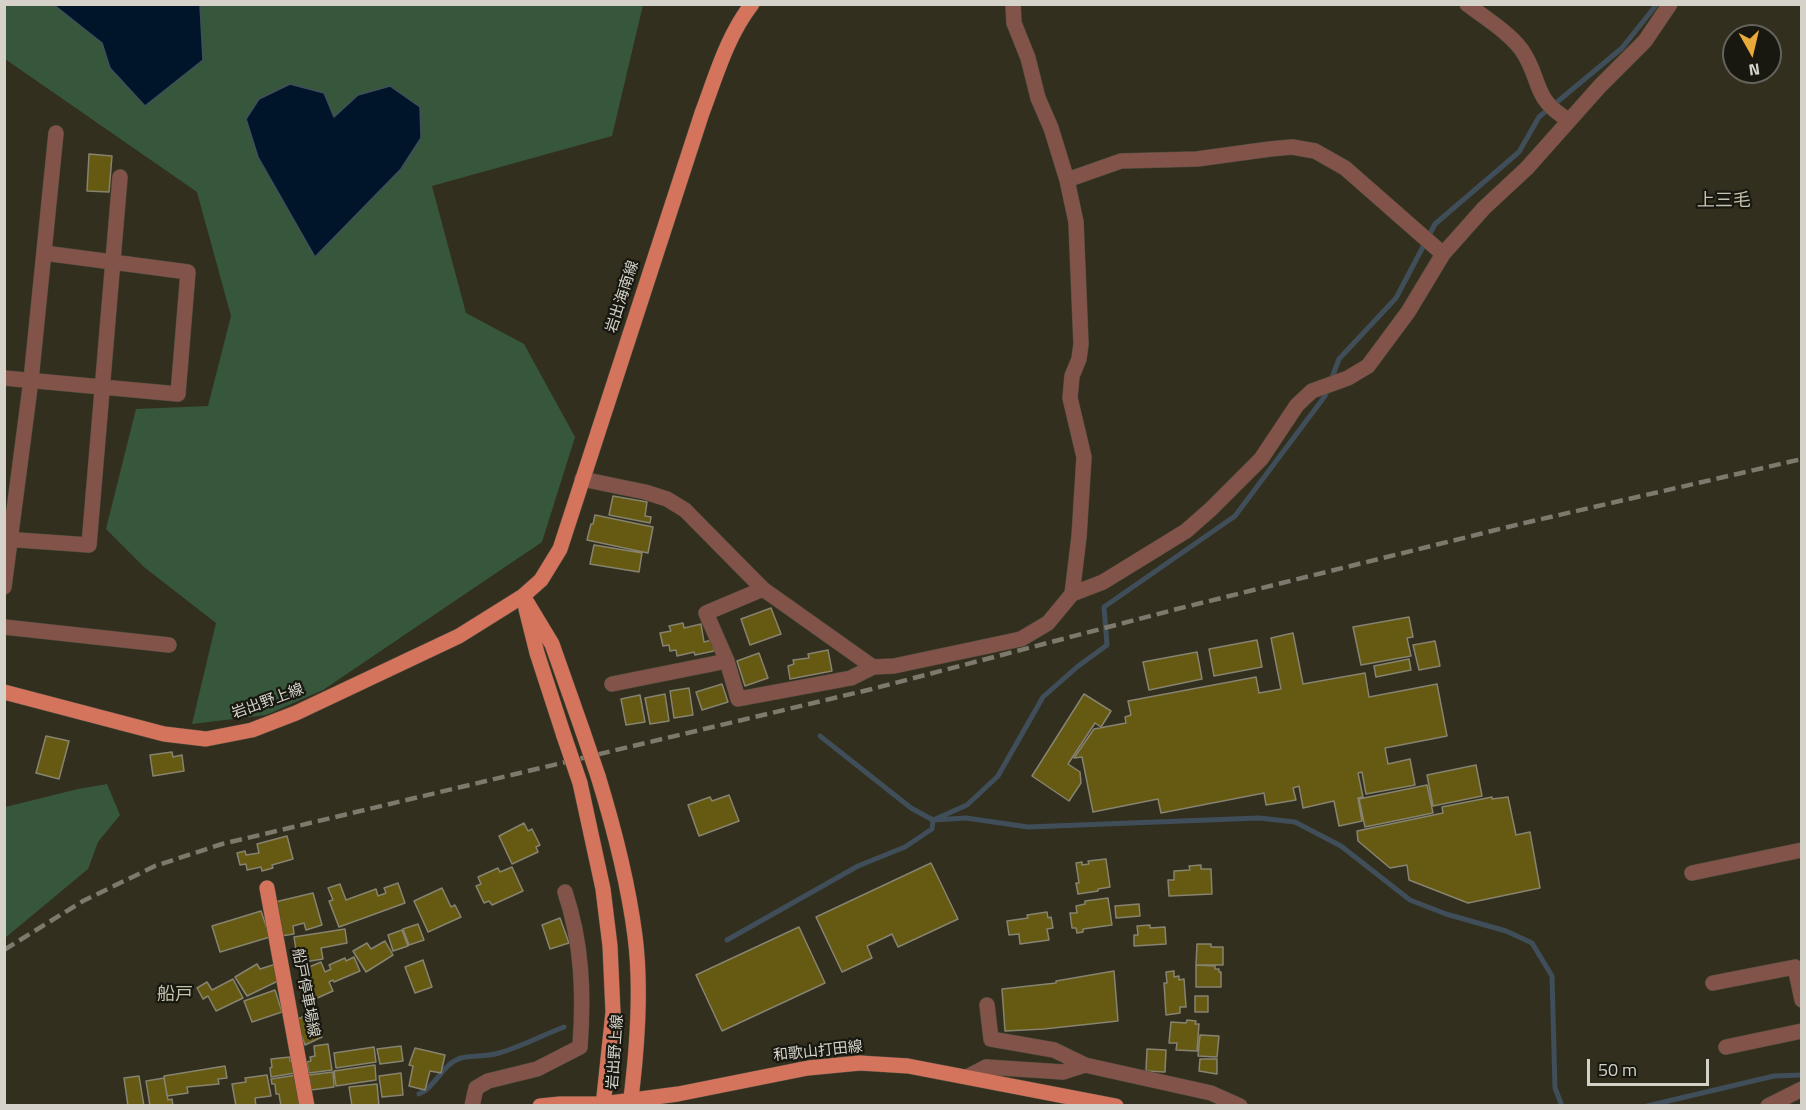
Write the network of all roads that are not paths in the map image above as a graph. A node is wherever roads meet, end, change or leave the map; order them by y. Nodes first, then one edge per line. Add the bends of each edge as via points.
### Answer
1 (752, 4) edge
2 (1013, 4) edge
3 (1467, 4) edge
4 (1670, 4) edge
5 (1569, 120) junction
6 (56, 133) dead end
7 (120, 177) dead end
8 (1067, 180) junction
9 (44, 253) junction
10 (1443, 254) junction
11 (113, 261) junction
12 (4, 378) edge
13 (31, 380) junction
14 (102, 388) junction
15 (582, 479) junction
16 (8, 539) edge
17 (4, 587) edge
18 (763, 589) junction
19 (1072, 594) junction
20 (523, 596) junction
21 (4, 627) edge
22 (170, 645) dead end
23 (727, 661) junction
24 (873, 667) junction
25 (612, 684) dead end
26 (4, 692) edge
27 (1802, 850) edge
28 (1692, 873) dead end
29 (267, 888) dead end
30 (565, 892) dead end
31 (1798, 966) edge
32 (1713, 983) dead end
33 (1802, 1000) edge
34 (987, 1005) dead end
35 (1802, 1031) edge
36 (1726, 1047) dead end
37 (1085, 1065) junction
38 (967, 1077) junction
39 (1802, 1089) edge
40 (630, 1103) edge
41 (603, 1105) edge
42 (307, 1106) edge
43 (472, 1106) edge
44 (540, 1106) edge
45 (1116, 1106) edge
46 (1240, 1106) edge
47 (1768, 1106) edge

1 - 15 main road, 岩出海南線 via 725,52 702,113
2 - 8 street via 1014,23
3 - 5 street via 1521,49 1544,101
4 - 5 street via 1645,41
5 - 10 street
6 - 9 street
7 - 11 street
8 - 10 street via 1121,161 1197,159 1281,148 1315,151 1345,168
8 - 19 street via 1076,222 1081,344 1070,398 1084,457
9 - 11 street
9 - 13 street
10 - 19 street via 1408,312 1368,366 1312,391 1297,405 1261,459 1186,531 1103,582
11 - 14 street
11 - 14 street via 188,272 178,394
12 - 13 street
13 - 14 street
13 - 16 street
14 - 16 street via 88,545
15 - 18 street via 645,492 685,510
15 - 20 main road, 岩出海南線 via 560,549 541,580
16 - 17 street
18 - 23 street via 706,613
18 - 24 street
19 - 24 street via 1048,623 1021,639
20 - 26 main road, 岩出野上線 via 459,636 296,713 252,730 206,739 164,734
20 - 40 main road, 岩出野上線, bridge via 552,644 598,776 626,882 636,938 638,1004
20 - 41 main road, 岩出野上線, bridge via 579,783 603,889 613,1012
21 - 22 street
23 - 24 street via 738,699 851,678
23 - 25 street
27 - 28 street
29 - 42 main road, 船戸停車場線
30 - 43 street via 582,965 580,1047 537,1069 488,1081 476,1088
31 - 32 street
31 - 33 street
34 - 37 street via 991,1039 1054,1050
35 - 36 street
37 - 38 street via 1063,1072 986,1067
37 - 46 street via 1211,1093
38 - 40 main road, 和歌山打田線 via 908,1066 860,1063 808,1068
38 - 45 main road, 和歌山打田線
39 - 47 street
40 - 41 main road, 和歌山打田線
41 - 44 main road

